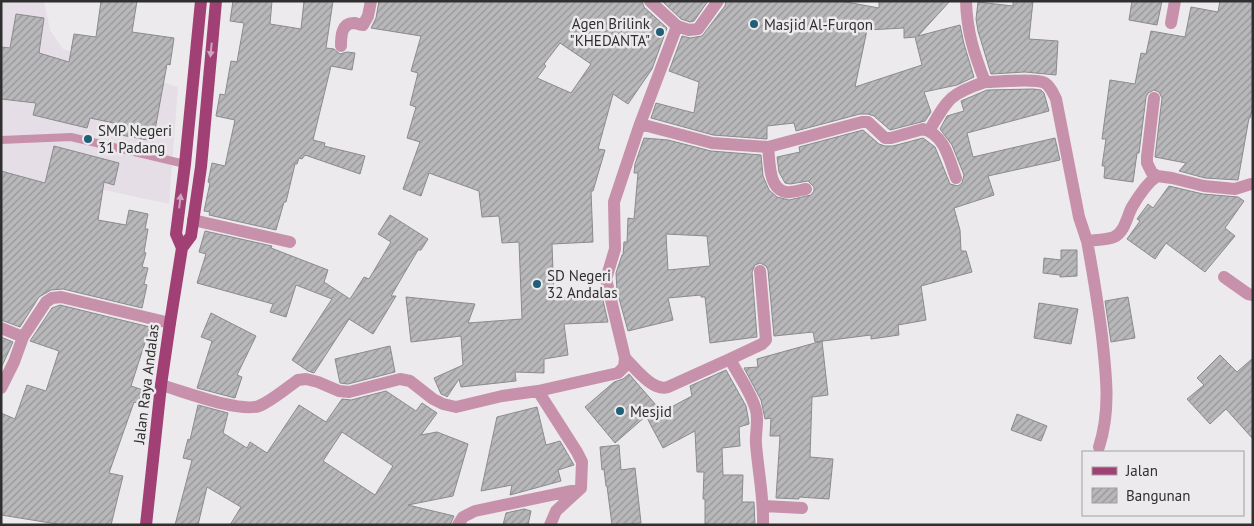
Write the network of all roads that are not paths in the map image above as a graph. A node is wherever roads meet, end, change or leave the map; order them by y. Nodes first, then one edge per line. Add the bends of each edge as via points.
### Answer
1 (201, 1) edge
2 (216, 1) edge
3 (371, 1) edge
4 (650, 1) edge
5 (718, 1) edge
6 (966, 1) edge
7 (1175, 1) edge
8 (1171, 23) dead end
9 (677, 26) junction
10 (340, 46) dead end
11 (985, 82) junction
12 (1154, 98) dead end
13 (640, 124) junction
14 (929, 131) junction
15 (1, 140) edge
16 (768, 146) junction
17 (185, 164) junction
18 (1157, 176) junction
19 (956, 178) dead end
20 (1252, 182) edge
21 (806, 189) dead end
22 (193, 220) junction
23 (1087, 241) junction
24 (290, 242) dead end
25 (182, 248) junction
26 (760, 271) dead end
27 (1224, 277) dead end
28 (1253, 295) edge
29 (170, 323) junction
30 (1, 328) edge
31 (23, 338) junction
32 (625, 358) junction
33 (730, 359) junction
34 (162, 385) junction
35 (1, 388) edge
36 (538, 391) junction
37 (1099, 447) dead end
38 (581, 488) junction
39 (764, 506) junction
40 (802, 508) dead end
41 (553, 524) edge
42 (146, 525) edge
43 (458, 525) edge
44 (763, 525) edge

1 - 17 main road, Jalan Raya Andalas
2 -> 22 main road, Jalan Raya Andalas
3 - 10 street via 363,25 354,23 344,27
4 - 9 street
5 - 9 street via 698,29
6 - 11 street via 968,31
7 - 8 street
9 - 13 street
11 - 14 street via 960,91 948,100
11 - 23 street via 1035,80 1052,89
12 - 18 street via 1147,163
13 - 16 street via 712,143
13 - 32 street via 614,202 615,249 606,279
14 - 16 street via 923,129 885,138 868,122 862,122
14 - 19 street via 944,144
15 - 17 lane via 71,138
16 - 21 street via 777,189 787,192
25 -> 17 main road, Jalan Raya Andalas via 176,234
18 - 20 street via 1235,189
18 - 23 street via 1132,206 1123,230 1115,237
22 - 24 street
22 - 25 main road, Jalan Raya Andalas via 191,236
23 - 37 street via 1106,369 1108,404
25 - 29 main road, Jalan Raya Andalas
26 - 33 street via 766,340
27 - 28 street
29 - 31 street via 69,299 52,298 46,302
29 - 34 main road, Jalan Raya Andalas
30 - 31 street
31 - 35 street
32 - 33 street via 660,388
32 - 36 street via 622,371 615,375
33 - 39 street via 755,408
34 - 36 street via 246,407 259,406 298,380 306,379 349,392 400,379 410,382 433,399 456,407
34 - 42 main road, Jalan Raya Andalas
36 - 38 street via 580,456
38 - 41 street via 556,511
38 - 43 street via 476,511 463,517
39 - 40 street
39 - 44 street

